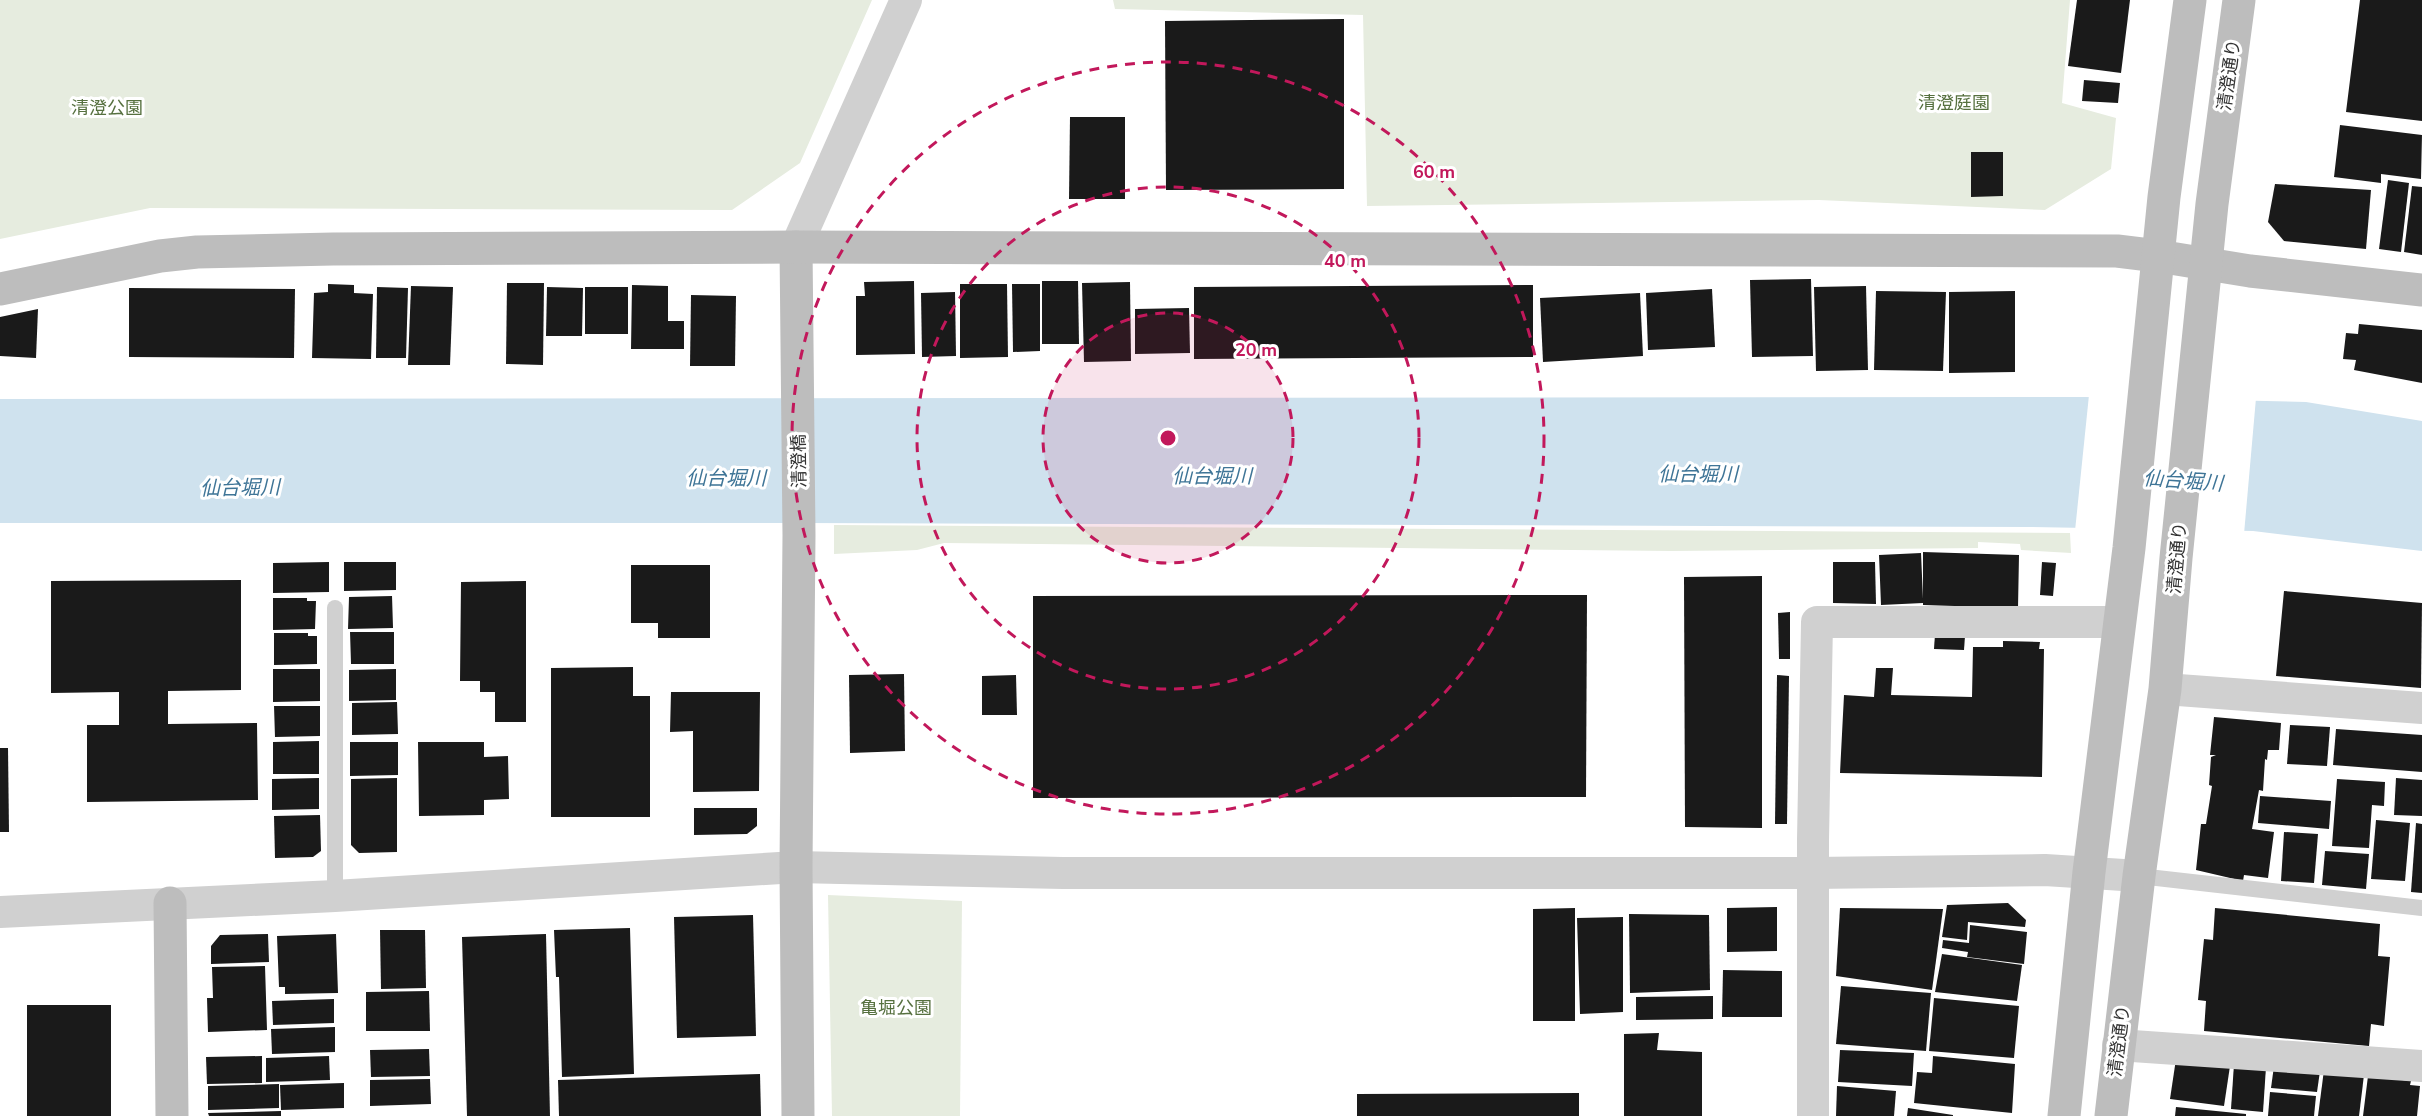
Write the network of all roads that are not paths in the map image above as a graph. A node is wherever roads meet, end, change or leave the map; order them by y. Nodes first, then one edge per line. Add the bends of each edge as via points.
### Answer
1 (906, 0) edge
2 (2190, 0) edge
3 (2239, 0) edge
4 (796, 247) junction
5 (2158, 256) junction
6 (2206, 264) junction
7 (0, 289) edge
8 (2422, 290) edge
9 (335, 608) dead end
10 (2119, 622) junction
11 (2165, 689) junction
12 (2422, 708) edge
13 (795, 867) junction
14 (2089, 872) junction
15 (1813, 873) junction
16 (2139, 876) junction
17 (335, 896) junction
18 (170, 903) junction
19 (2422, 908) edge
20 (0, 912) edge
21 (2118, 1045) junction
22 (2422, 1066) edge
23 (172, 1116) edge
24 (798, 1116) edge
25 (1813, 1116) edge
26 (2064, 1116) edge
27 (2111, 1116) edge

1 - 4 street
2 - 5 street
3 - 6 street, 清澄通り
4 - 5 street via 2106,251
4 - 7 street via 197,252
4 - 13 street, 清澄橋 via 800,535
5 - 6 street
5 - 10 street
6 - 8 street
6 - 11 street, 清澄通り
9 - 17 lane
10 - 14 street
10 - 15 street via 1817,622
11 - 12 street
11 - 16 street, 清澄通り
13 - 15 street via 1064,873
13 - 17 street
13 - 24 street, 清澄橋
14 - 15 street
14 - 16 street
14 - 26 street
15 - 25 street
16 - 19 lane
16 - 21 street, 清澄通り
17 - 18 street
18 - 20 street
18 - 23 street
21 - 22 street
21 - 27 street, 清澄通り

